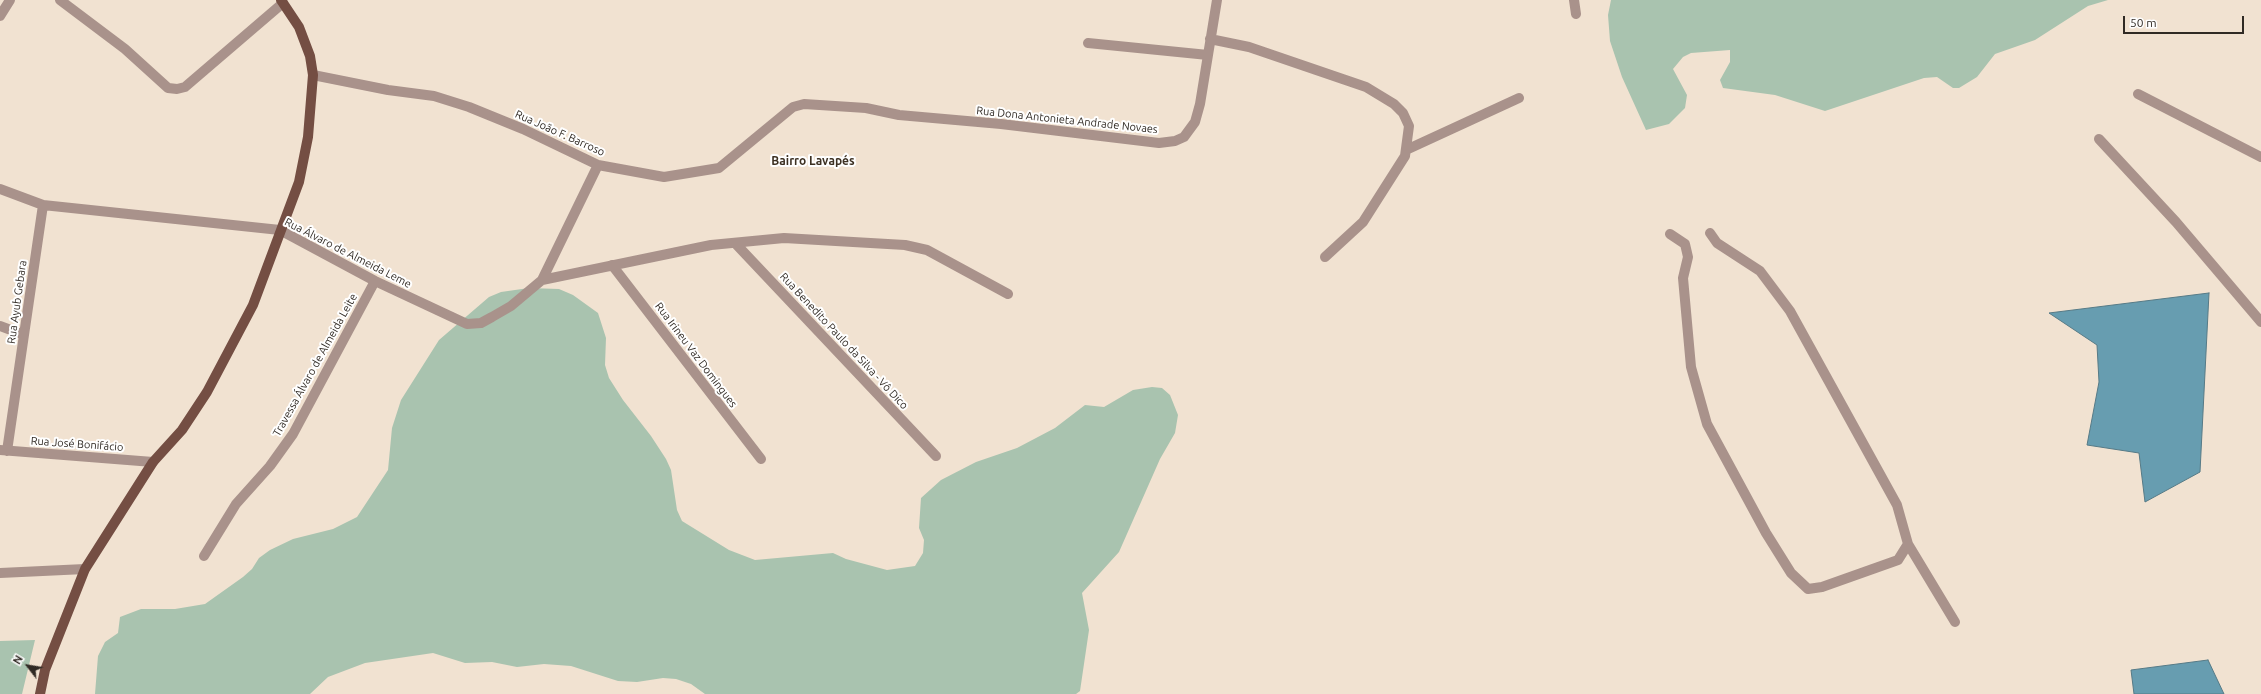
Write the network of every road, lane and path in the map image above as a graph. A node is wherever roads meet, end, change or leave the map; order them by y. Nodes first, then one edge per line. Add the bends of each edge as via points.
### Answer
1 (10, 0) edge
2 (60, 0) edge
3 (1217, 0) edge
4 (1574, 0) edge
5 (282, 2) edge
6 (1576, 14) dead end
7 (0, 16) edge
8 (1210, 39) junction
9 (1088, 43) dead end
10 (1208, 55) junction
11 (313, 75) junction
12 (2138, 94) dead end
13 (1519, 98) dead end
14 (804, 104) joint
15 (2099, 139) dead end
16 (1406, 150) junction
17 (2261, 157) edge
18 (598, 165) junction
19 (0, 189) edge
20 (43, 205) junction
21 (280, 230) junction
22 (1710, 233) dead end
23 (1670, 234) dead end
24 (735, 243) junction
25 (1325, 257) dead end
26 (612, 266) junction
27 (542, 280) junction
28 (375, 281) junction
29 (1008, 294) dead end
30 (2261, 322) edge
31 (0, 326) edge
32 (24, 335) junction
33 (3, 450) edge
34 (936, 456) dead end
35 (761, 459) dead end
36 (153, 462) junction
37 (1908, 544) junction
38 (204, 556) dead end
39 (85, 569) junction
40 (0, 573) edge
41 (1956, 622) dead end
42 (40, 694) edge

1 - 7 street
2 - 5 street via 125,49 168,88 177,89 185,87
3 - 8 street, Rua Dona Antonieta Andrade Novaes
4 - 6 street
5 - 11 main road via 298,27 310,56
8 - 10 street, Rua Dona Antonieta Andrade Novaes
8 - 16 street via 1249,47 1289,60 1366,87 1384,96 1403,114 1409,126
9 - 10 street
10 - 14 street, Rua Dona Antonieta Andrade Novaes via 1195,122 1189,132 1175,142 1125,140 1001,124 899,115 866,108
11 - 18 street, Rua João F. Barroso via 434,96 523,128
11 - 21 main road via 304,160 299,182
12 - 17 street
13 - 16 street
14 - 18 street, Rua João F. Barroso via 793,107 719,168 664,177
15 - 30 street via 2176,222
16 - 25 street via 1405,156 1363,222
18 - 27 street, Rua Álvaro de Almeida Leme
19 - 20 street, Rua Álvaro de Almeida Leme
20 - 21 street, Rua Álvaro de Almeida Leme
20 - 32 street, Rua Ayub Gebara
21 - 28 street, Rua Álvaro de Almeida Leme
21 - 36 main road via 253,306 211,385 182,430
22 - 37 street via 1717,243 1760,271 1790,311 1897,505
23 - 37 street via 1685,244 1688,257 1683,278 1691,366 1707,424 1766,533 1791,573 1808,589 1822,587 1898,560
24 - 26 street via 711,245
24 - 29 street via 784,238 905,245 927,250
24 - 34 street, Rua Benedito Paulo da Silva - Vô Dico
26 - 27 street
26 - 35 street, Rua Irineu Vaz Domingues
27 - 28 street, Rua Álvaro de Almeida Leme via 526,295 492,318 481,323 467,324
28 - 38 street, Travessa Álvaro de Almeida Leite via 293,434 270,466 236,504
31 - 32 street
32 - 33 street, Rua Ayub Gebara
33 - 36 street, Rua José Bonifácio
36 - 39 main road
37 - 41 street
39 - 40 street
39 - 42 main road via 45,670

